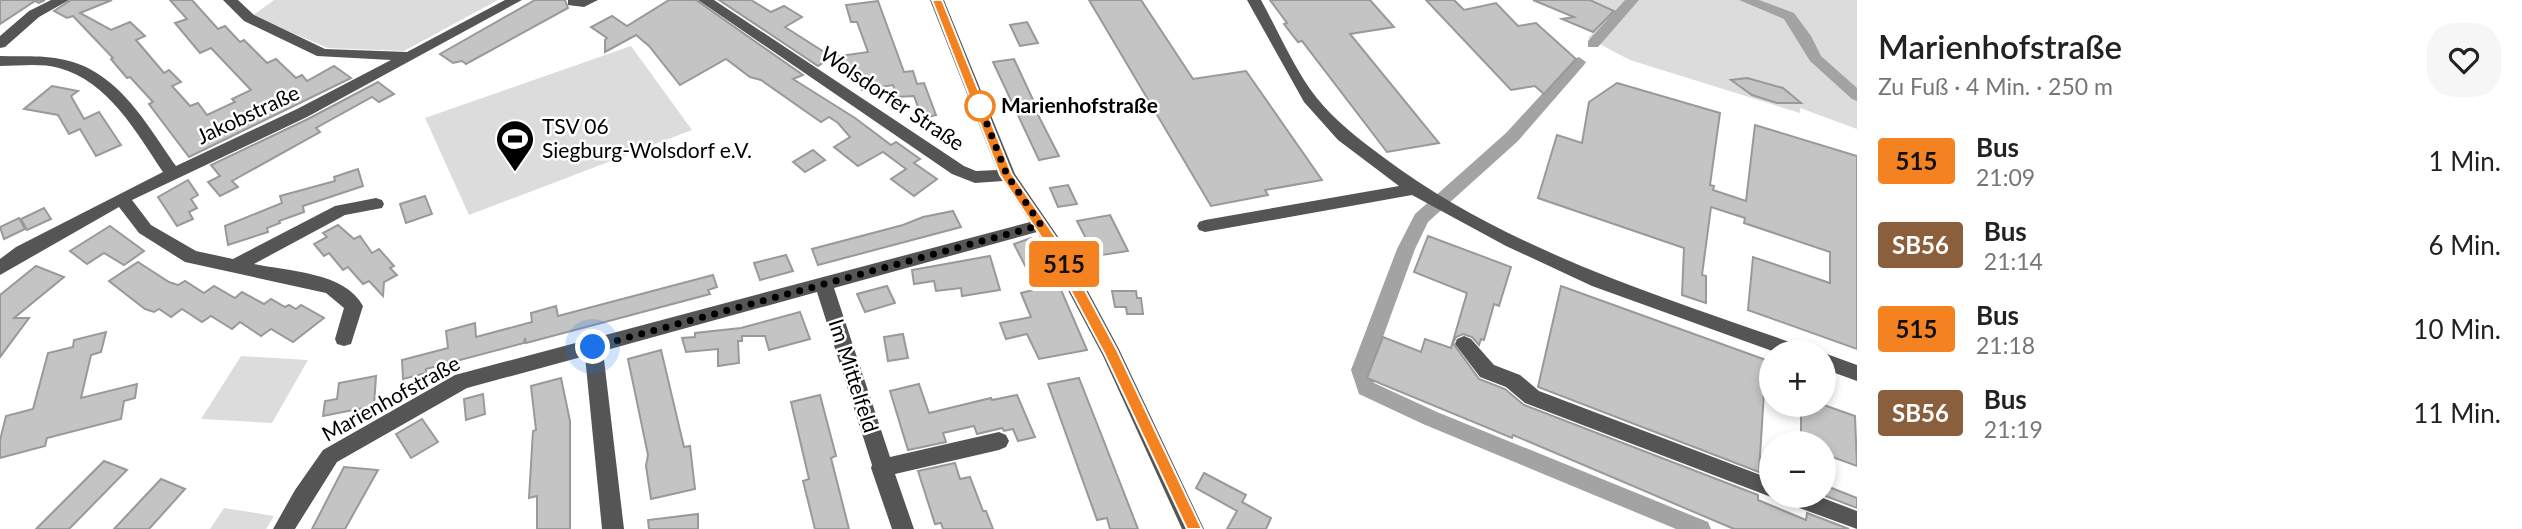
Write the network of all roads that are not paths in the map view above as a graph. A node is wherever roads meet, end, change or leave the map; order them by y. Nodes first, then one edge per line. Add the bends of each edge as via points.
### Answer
1 (62, 0) edge
2 (230, 0) edge
3 (514, 0) edge
4 (592, 0) edge
5 (705, 0) edge
6 (937, 0) edge
7 (1254, 0) edge
8 (573, 2) dead end
9 (0, 44) edge
10 (410, 56) junction
11 (0, 61) edge
12 (173, 174) junction
13 (1007, 175) junction
14 (1414, 189) junction
15 (122, 198) junction
16 (376, 204) dead end
17 (1041, 225) junction
18 (1205, 226) dead end
19 (233, 267) junction
20 (0, 268) edge
21 (824, 285) junction
22 (344, 339) dead end
23 (1763, 340) edge
24 (1464, 344) dead end
25 (593, 347) junction
26 (1836, 365) edge
27 (1857, 373) edge
28 (999, 441) dead end
29 (881, 468) junction
30 (1759, 483) edge
31 (1824, 508) edge
32 (1857, 521) edge
33 (284, 529) edge
34 (613, 529) edge
35 (902, 529) edge
36 (1193, 529) edge

1 - 9 street via 34,15
2 - 10 street via 249,18 322,53
3 - 10 street, Jakobstraße
4 - 8 street
5 - 13 street, Wolsdorfer Straße via 958,170 975,177
6 - 13 street
7 - 14 street via 1309,99 1344,136
10 - 12 street, Jakobstraße
11 - 12 street via 59,63 96,77 132,115
12 - 15 street, Jakobstraße
13 - 17 street
14 - 18 street
14 - 23 street via 1598,281
15 - 19 street via 145,229 191,257
15 - 20 street, Jakobstraße
16 - 19 street via 341,210
17 - 21 street, Marienhofstraße
17 - 36 street via 1112,354
19 - 22 street via 331,287 354,306
21 - 25 street, Marienhofstraße
21 - 29 street, Im Mittelfeld
24 - 30 street via 1487,371 1513,381 1532,397
25 - 33 street, Marienhofstraße via 462,381 330,456
25 - 34 street
26 - 27 street
28 - 29 street
29 - 35 street, Im Mittelfeld
31 - 32 street

